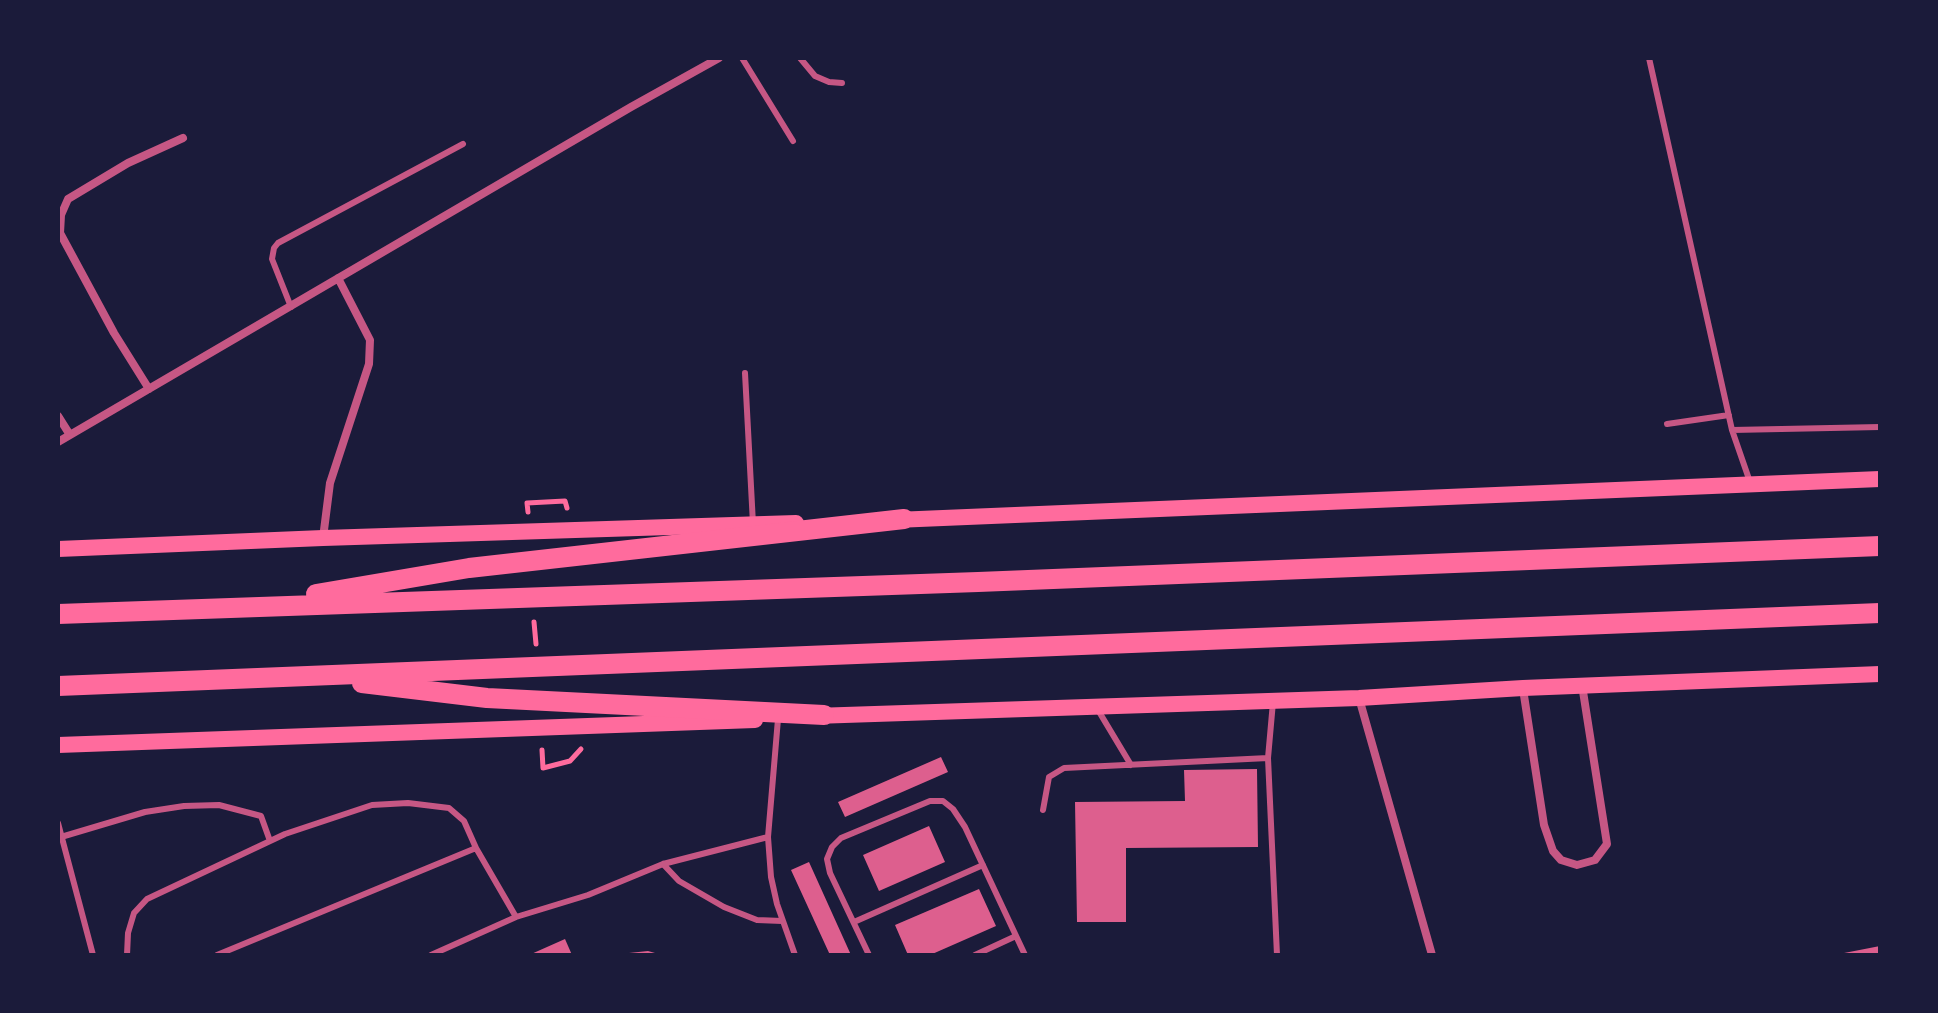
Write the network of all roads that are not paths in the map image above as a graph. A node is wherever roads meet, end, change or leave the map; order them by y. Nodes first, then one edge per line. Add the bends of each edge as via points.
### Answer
1 (719, 58) edge
2 (742, 58) edge
3 (800, 58) edge
4 (1649, 58) edge
5 (842, 83) dead end
6 (183, 138) dead end
7 (793, 141) dead end
8 (463, 144) dead end
9 (338, 278) junction
10 (291, 307) junction
11 (745, 373) dead end
12 (149, 389) junction
13 (1729, 415) junction
14 (58, 416) edge
15 (1667, 424) dead end
16 (1880, 427) edge
17 (1732, 430) junction
18 (70, 435) junction
19 (58, 442) edge
20 (1880, 479) edge
21 (1750, 484) junction
22 (904, 519) junction
23 (753, 524) junction
24 (323, 538) junction
25 (1880, 546) edge
26 (58, 549) edge
27 (245, 606) junction
28 (1880, 613) edge
29 (58, 614) edge
30 (1880, 674) edge
31 (297, 675) junction
32 (1582, 685) junction
33 (58, 686) edge
34 (1523, 688) junction
35 (1359, 698) junction
36 (1273, 701) junction
37 (1096, 707) junction
38 (824, 715) junction
39 (778, 719) junction
40 (58, 745) edge
41 (1268, 758) junction
42 (1131, 765) junction
43 (1043, 810) dead end
44 (58, 823) edge
45 (61, 837) junction
46 (768, 837) junction
47 (270, 841) junction
48 (476, 848) junction
49 (663, 864) junction
50 (983, 865) junction
51 (516, 917) junction
52 (782, 921) junction
53 (854, 922) junction
54 (1016, 936) junction
55 (93, 955) edge
56 (127, 955) edge
57 (217, 955) edge
58 (431, 955) edge
59 (795, 955) edge
60 (869, 955) edge
61 (975, 955) edge
62 (1025, 955) edge
63 (1277, 955) edge
64 (1432, 955) edge

1 - 9 street
2 - 7 lane
3 - 5 lane via 815,76
4 - 13 lane
6 - 12 street via 68,199 61,215 60,233
8 - 10 lane via 278,243 272,259
9 - 10 street
9 - 24 street via 370,340 369,364 330,483
10 - 12 street
11 - 23 lane
12 - 18 street
13 - 15 lane
13 - 17 lane
14 - 18 street
16 - 17 lane
17 - 21 lane
18 - 19 street
20 - 21 main road
21 - 22 main road
22 - 23 main road
22 - 27 highway via 469,568
23 - 24 main road
24 - 26 main road
25 - 27 highway
27 - 29 highway
28 - 31 highway
30 - 32 main road
31 - 33 highway
31 - 38 highway via 487,698
32 - 34 main road
32 - 34 street via 1607,844 1595,860 1577,865 1553,851 1544,825
34 - 35 main road
35 - 36 main road
35 - 64 street
36 - 37 main road
36 - 41 lane
37 - 38 main road
37 - 42 lane
38 - 39 main road
39 - 40 main road
39 - 46 lane
41 - 42 lane
41 - 63 lane
42 - 43 lane via 1056,771 1049,777
44 - 45 lane
45 - 47 lane via 145,812 219,805 261,816
45 - 55 lane
46 - 49 lane
46 - 52 lane
47 - 48 lane via 372,805 408,803 449,808 464,821
47 - 56 lane via 147,899 134,913
48 - 51 lane
48 - 57 lane
49 - 51 lane
49 - 52 lane via 679,881 724,907 757,920
50 - 53 lane
50 - 53 lane via 965,827 943,801 930,801 841,838 827,859
50 - 54 lane
51 - 58 lane
52 - 59 lane
53 - 60 lane
54 - 61 lane
54 - 62 lane

